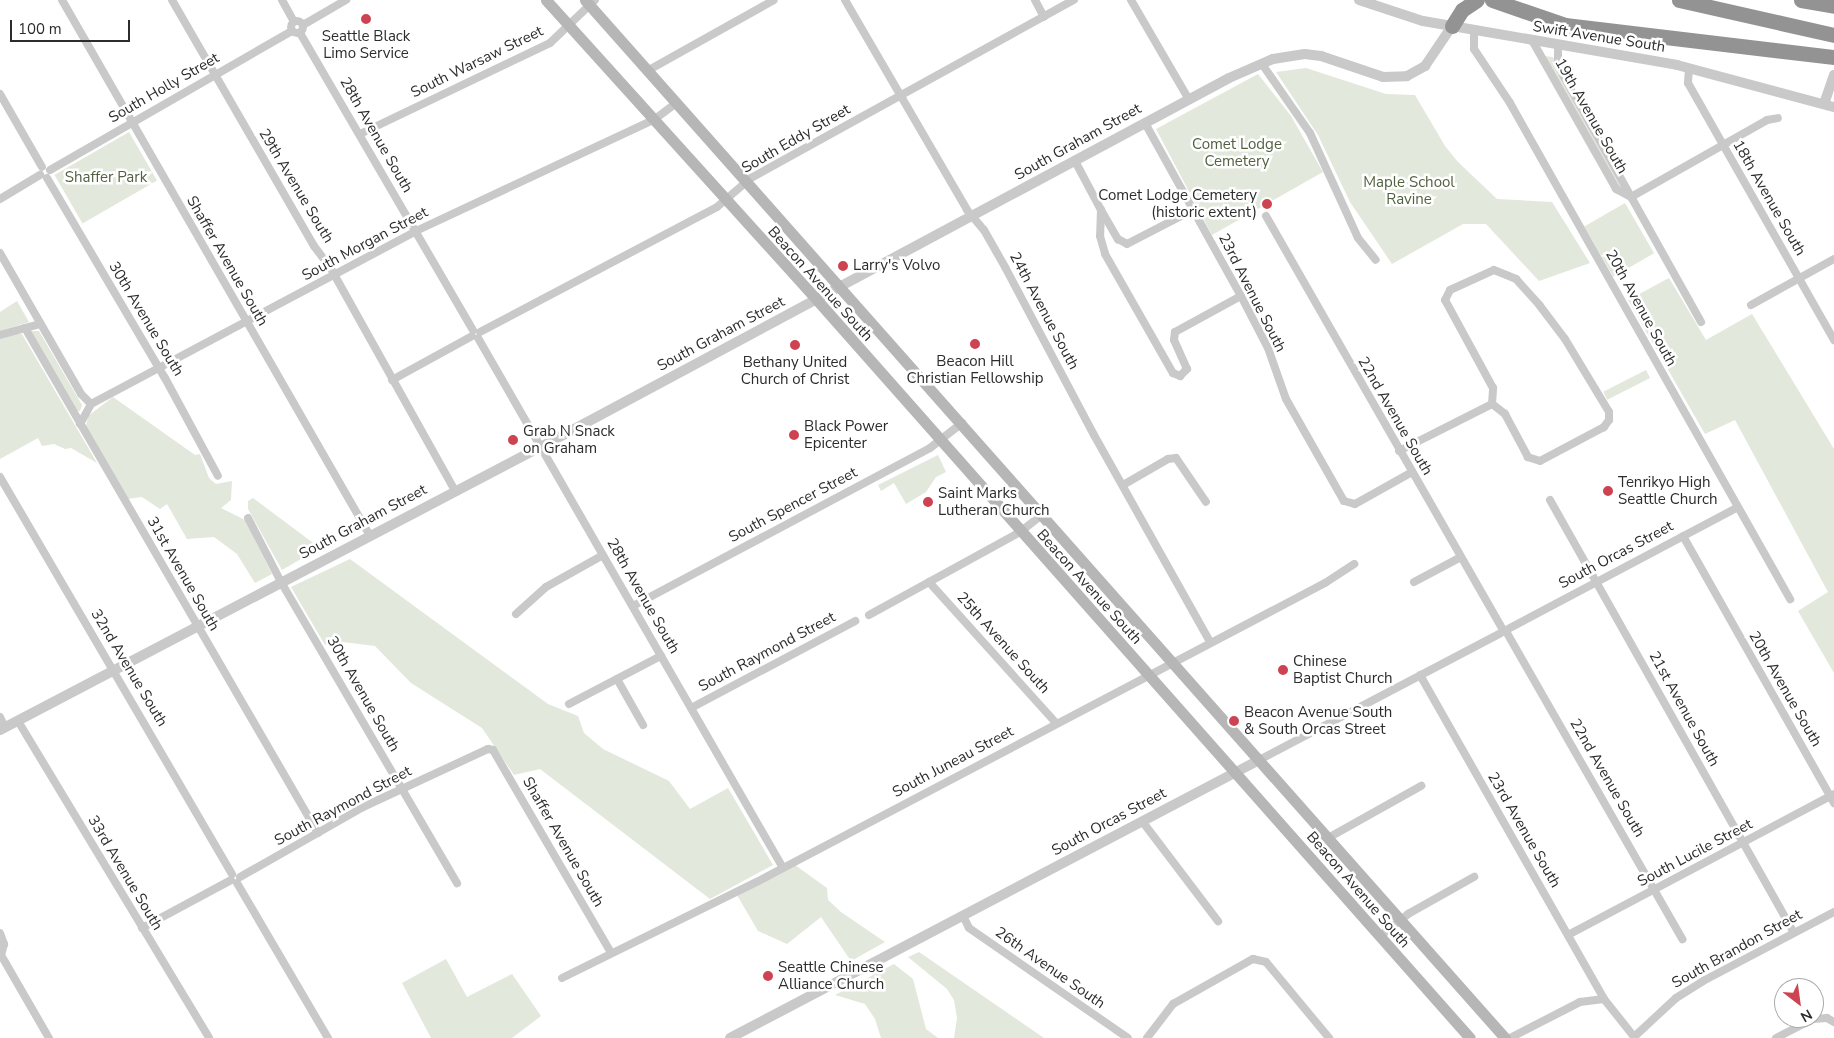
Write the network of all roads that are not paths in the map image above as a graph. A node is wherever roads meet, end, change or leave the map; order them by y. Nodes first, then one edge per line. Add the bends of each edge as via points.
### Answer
1 (62, 0) edge
2 (172, 0) edge
3 (282, 0) edge
4 (346, 0) edge
5 (546, 0) edge
6 (774, 0) edge
7 (844, 0) edge
8 (1035, 0) edge
9 (1074, 0) edge
10 (1131, 0) edge
11 (1360, 0) edge
12 (1477, 0) edge
13 (1492, 0) edge
14 (1679, 0) edge
15 (1801, 0) edge
16 (590, 2) edge
17 (1834, 6) edge
18 (1044, 16) junction
19 (298, 23) junction
20 (1452, 26) junction
21 (569, 27) junction
22 (1474, 30) junction
23 (296, 32) junction
24 (1834, 34) edge
25 (1532, 42) junction
26 (1558, 45) junction
27 (1834, 56) edge
28 (1262, 64) junction
29 (1689, 68) junction
30 (647, 72) junction
31 (216, 74) junction
32 (1833, 78) edge
33 (0, 94) edge
34 (900, 95) junction
35 (1188, 98) junction
36 (675, 104) junction
37 (1829, 106) edge
38 (1778, 118) dead end
39 (655, 119) junction
40 (132, 122) junction
41 (1144, 123) junction
42 (360, 134) junction
43 (1723, 145) junction
44 (1075, 161) junction
45 (45, 173) junction
46 (745, 183) junction
47 (1631, 197) junction
48 (0, 199) edge
49 (725, 201) junction
50 (1101, 210) junction
51 (1193, 210) junction
52 (1266, 216) dead end
53 (973, 217) junction
54 (416, 231) junction
55 (0, 253) edge
56 (1834, 259) edge
57 (1376, 260) dead end
58 (333, 275) junction
59 (1799, 279) junction
60 (838, 288) junction
61 (1241, 296) junction
62 (817, 300) junction
63 (1752, 306) dead end
64 (246, 322) junction
65 (1701, 322) dead end
66 (40, 324) junction
67 (25, 328) junction
68 (476, 334) junction
69 (0, 335) edge
70 (1834, 340) edge
71 (159, 369) junction
72 (392, 380) junction
73 (91, 404) junction
74 (1492, 404) junction
75 (962, 423) junction
76 (80, 424) junction
77 (939, 442) junction
78 (540, 447) junction
79 (1399, 451) junction
80 (1412, 472) junction
81 (218, 476) dead end
82 (0, 477) edge
83 (1123, 484) junction
84 (455, 491) junction
85 (1550, 500) dead end
86 (1206, 502) dead end
87 (1738, 507) junction
88 (1043, 514) junction
89 (248, 518) dead end
90 (1020, 532) junction
91 (370, 534) junction
92 (1683, 536) junction
93 (603, 555) junction
94 (1461, 557) junction
95 (1354, 564) dead end
96 (281, 582) junction
97 (929, 582) junction
98 (1414, 582) dead end
99 (1597, 582) junction
100 (1790, 599) dead end
101 (633, 606) junction
102 (516, 614) dead end
103 (869, 615) dead end
104 (855, 621) dead end
105 (198, 626) junction
106 (1504, 630) junction
107 (1210, 642) junction
108 (662, 656) junction
109 (1173, 662) junction
110 (114, 670) junction
111 (1147, 675) junction
112 (1420, 675) junction
113 (617, 679) junction
114 (569, 704) dead end
115 (691, 708) junction
116 (0, 718) edge
117 (18, 721) junction
118 (1056, 723) junction
119 (643, 725) dead end
120 (3, 729) edge
121 (488, 749) joint
122 (1260, 760) junction
123 (1235, 774) junction
124 (1421, 786) dead end
125 (402, 788) junction
126 (1833, 798) edge
127 (1142, 821) junction
128 (318, 833) junction
129 (1328, 838) junction
130 (1742, 843) junction
131 (783, 868) junction
132 (1474, 877) dead end
133 (235, 878) junction
134 (457, 883) dead end
135 (1654, 890) junction
136 (1834, 912) edge
137 (962, 916) junction
138 (1401, 920) junction
139 (1218, 921) dead end
140 (142, 928) junction
141 (1793, 932) junction
142 (0, 933) edge
143 (1568, 935) junction
144 (1380, 936) junction
145 (1682, 939) dead end
146 (611, 953) junction
147 (1, 956) edge
148 (562, 978) dead end
149 (1604, 999) junction
150 (1831, 1020) edge
151 (1635, 1037) edge
152 (49, 1038) edge
153 (209, 1038) edge
154 (328, 1038) edge
155 (730, 1038) edge
156 (1128, 1038) edge
157 (1146, 1038) edge
158 (1329, 1038) edge
159 (1470, 1038) edge
160 (1506, 1038) edge
161 (1510, 1038) edge
162 (1776, 1038) edge

1 - 40 street, Shaffer Avenue South
2 - 31 street, 29th Avenue South
3 - 19 street
4 - 19 street
5 - 21 main road, Beacon Avenue South
6 - 30 street
7 - 34 street, 24th Avenue South
8 - 18 street
9 - 18 street, South Eddy Street
10 - 35 street
11 - 20 street, Swift Avenue South via 1400,15
12 - 20 highway via 1462,10
13 - 27 highway via 1566,25
14 - 24 highway
15 - 17 highway
16 - 21 street, South Warsaw Street
16 - 30 main road, Beacon Avenue South
18 - 34 street, South Eddy Street
19 - 23 street
20 - 22 street, Swift Avenue South
20 - 28 street, South Graham Street via 1425,66 1400,77 1375,76 1313,55 1283,57
21 - 39 main road, Beacon Avenue South
21 - 42 street, South Warsaw Street via 550,43
22 - 25 street, Swift Avenue South
22 - 87 street, 20th Avenue South via 1474,49 1510,103
23 - 31 street, South Holly Street
23 - 42 street, 28th Avenue South
25 - 26 street, Swift Avenue South
25 - 47 street, 19th Avenue South via 1616,189
26 - 29 street, Swift Avenue South
26 - 47 street, 19th Avenue South via 1560,68
28 - 35 street, South Graham Street
28 - 57 street via 1310,133 1358,238
29 - 37 street, Swift Avenue South
29 - 43 street, 18th Avenue South via 1688,83
30 - 36 main road, Beacon Avenue South
31 - 40 street, South Holly Street
31 - 58 street, 29th Avenue South
32 - 37 street
33 - 45 street, 30th Avenue South
34 - 46 street, South Eddy Street
34 - 53 street, 24th Avenue South
35 - 41 street, South Graham Street
36 - 39 street, South Morgan Street
36 - 46 main road, Beacon Avenue South
38 - 43 street via 1770,119
39 - 49 main road, Beacon Avenue South
39 - 54 street, South Morgan Street
40 - 45 street, South Holly Street
40 - 64 street, Shaffer Avenue South
41 - 44 street, South Graham Street
41 - 51 street, 23rd Avenue South
42 - 54 street, 28th Avenue South
43 - 47 street
43 - 59 street, 18th Avenue South
44 - 50 street
44 - 53 street, South Graham Street
45 - 48 street, South Holly Street
45 - 71 street, 30th Avenue South
46 - 49 street, South Eddy Street
46 - 60 main road, Beacon Avenue South
47 - 65 street, 19th Avenue South
49 - 62 main road, Beacon Avenue South
49 - 68 street, South Eddy Street
50 - 51 street via 1118,239 1127,244
50 - 61 street via 1100,236 1105,254 1173,374 1180,376 1187,368 1174,336 1178,330
51 - 61 street, 23rd Avenue South
52 - 79 street, 22nd Avenue South
53 - 60 street, South Graham Street
53 - 83 street, 24th Avenue South via 1005,267
54 - 58 street, South Morgan Street
54 - 68 street, 28th Avenue South
55 - 66 street
56 - 59 street
58 - 64 street, South Morgan Street
58 - 72 street, 29th Avenue South
59 - 63 street
59 - 70 street, 18th Avenue South
60 - 62 street, South Graham Street
60 - 75 main road, Beacon Avenue South
61 - 80 street, 23rd Avenue South via 1268,348 1286,399 1347,503 1355,504
62 - 77 main road, Beacon Avenue South
62 - 78 street, South Graham Street
64 - 71 street, South Morgan Street
64 - 91 street, Shaffer Avenue South
66 - 67 street
66 - 73 street via 81,394
67 - 69 street
67 - 76 street, 31st Avenue South
68 - 72 street, South Eddy Street
68 - 78 street, 28th Avenue South
71 - 73 street, South Morgan Street
71 - 81 street, 30th Avenue South
72 - 84 street, 29th Avenue South
73 - 76 street
74 - 74 street via 1502,410 1528,457 1536,461 1604,428 1609,420 1609,412 1565,339 1524,287 1508,274 1494,270 1480,274 1445,296 1493,388
74 - 79 street
75 - 77 street, South Spencer Street
75 - 88 main road, Beacon Avenue South
76 - 105 street, 31st Avenue South
77 - 90 main road, Beacon Avenue South
77 - 101 street, South Spencer Street
78 - 84 street, South Graham Street
78 - 93 street, 28th Avenue South
79 - 80 street, 22nd Avenue South
80 - 94 street, 22nd Avenue South
82 - 110 street, 32nd Avenue South
83 - 86 street via 1168,459 1176,458
83 - 107 street, 24th Avenue South
84 - 91 street, South Graham Street
85 - 99 street, 21st Avenue South
87 - 92 street, South Orcas Street
87 - 100 street, 20th Avenue South
88 - 90 street
88 - 109 main road, Beacon Avenue South
89 - 96 street, 30th Avenue South
90 - 97 street
90 - 111 main road, Beacon Avenue South
91 - 96 street, South Graham Street
92 - 99 street, South Orcas Street
92 - 126 street, 20th Avenue South
93 - 101 street, 28th Avenue South
93 - 102 street via 546,587
94 - 98 street
94 - 106 street, 22nd Avenue South
95 - 107 street, South Juneau Street
96 - 105 street, South Graham Street
96 - 125 street, 30th Avenue South
97 - 103 street
97 - 118 street, 25th Avenue South
99 - 106 street, South Orcas Street
99 - 130 street, 21st Avenue South
101 - 108 street, 28th Avenue South
104 - 115 street, South Raymond Street
105 - 110 street, South Graham Street
105 - 128 street, 31st Avenue South
106 - 112 street, South Orcas Street
106 - 135 street, 22nd Avenue South
107 - 109 street, South Juneau Street
108 - 113 street
108 - 115 street, 28th Avenue South
109 - 111 street, South Juneau Street
109 - 122 main road, Beacon Avenue South
110 - 117 street, South Graham Street
110 - 133 street, 32nd Avenue South
111 - 118 street, South Juneau Street
111 - 123 main road, Beacon Avenue South
112 - 122 street, South Orcas Street
112 - 143 street, 23rd Avenue South
113 - 114 street
113 - 119 street
115 - 131 street, 28th Avenue South
116 - 120 street
117 - 120 street, South Graham Street
117 - 140 street, 33rd Avenue South
118 - 131 street, South Juneau Street
121 - 125 street, South Raymond Street
121 - 146 street, Shaffer Avenue South via 493,750
122 - 123 street, South Orcas Street
122 - 129 main road, Beacon Avenue South
123 - 127 street, South Orcas Street
123 - 144 main road, Beacon Avenue South
124 - 129 street
125 - 128 street, South Raymond Street
125 - 134 street, 30th Avenue South
126 - 130 street, South Lucile Street
127 - 137 street, South Orcas Street
127 - 139 street
128 - 133 street, South Raymond Street
129 - 138 main road, Beacon Avenue South
130 - 135 street, South Lucile Street
130 - 141 street, 21st Avenue South
131 - 146 street, South Juneau Street
132 - 138 street
133 - 140 street, South Raymond Street
133 - 154 street, 32nd Avenue South
135 - 143 street, South Lucile Street
135 - 145 street, 22nd Avenue South
136 - 141 street, South Brandon Street
137 - 155 street, South Orcas Street
137 - 156 street, 26th Avenue South via 969,928
138 - 144 street
138 - 160 main road, Beacon Avenue South
140 - 153 street, 33rd Avenue South
141 - 151 street, South Brandon Street via 1676,998
142 - 147 street via 4,944
143 - 149 street, 23rd Avenue South
144 - 159 main road, Beacon Avenue South
146 - 148 street, South Juneau Street
147 - 152 street
149 - 151 street, 23rd Avenue South
149 - 161 street via 1580,1002
150 - 162 street via 1813,1019
157 - 158 street via 1174,1004 1253,959 1266,962

